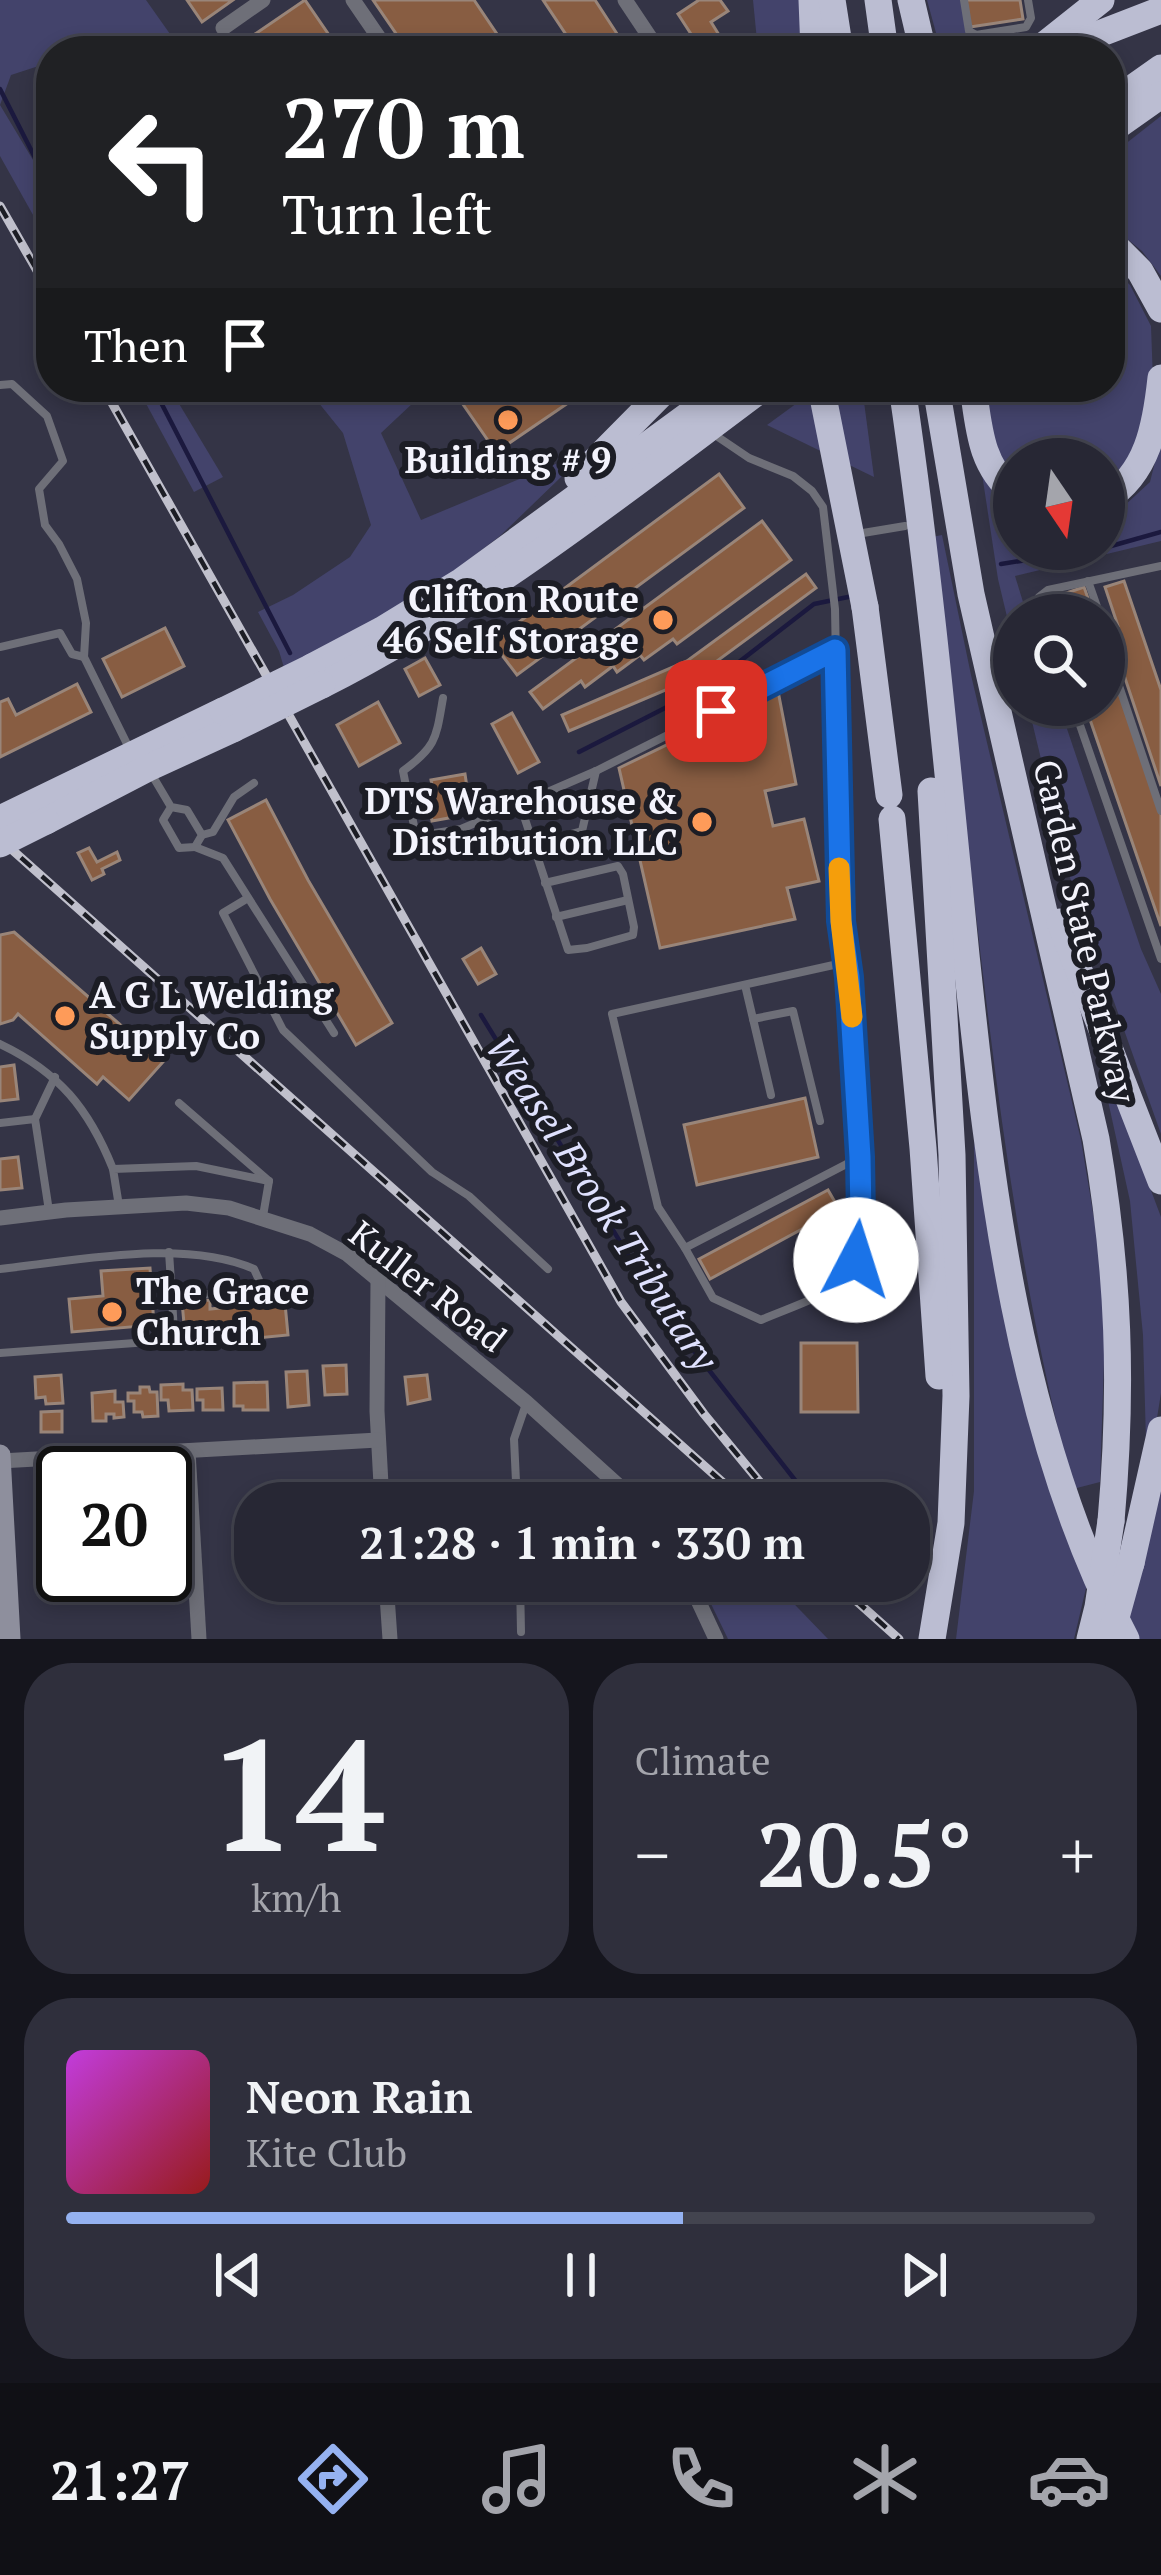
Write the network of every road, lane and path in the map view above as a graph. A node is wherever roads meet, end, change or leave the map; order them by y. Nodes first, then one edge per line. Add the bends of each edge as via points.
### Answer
1 (263, 0) edge
2 (353, 0) edge
3 (625, 0) edge
4 (812, 0) edge
5 (832, 0) edge
6 (878, 0) edge
7 (910, 0) edge
8 (964, 0) edge
9 (1028, 0) edge
10 (1101, 0) edge
11 (1161, 10) edge
12 (223, 28) dead end
13 (378, 36) edge
14 (649, 36) edge
15 (813, 36) edge
16 (838, 36) edge
17 (883, 36) edge
18 (919, 36) edge
19 (1060, 36) edge
20 (1085, 36) edge
21 (1125, 256) edge
22 (1160, 306) edge
23 (1161, 338) edge
24 (1161, 378) edge
25 (0, 385) edge
26 (654, 402) edge
27 (707, 402) edge
28 (744, 402) edge
29 (824, 402) edge
30 (888, 402) edge
31 (904, 402) edge
32 (939, 402) edge
33 (976, 402) edge
34 (706, 430) junction
35 (993, 470) edge
36 (1125, 484) edge
37 (905, 526) junction
38 (826, 540) junction
39 (1161, 566) edge
40 (462, 581) junction
41 (1088, 581) junction
42 (1043, 594) edge
43 (1093, 594) edge
44 (0, 647) edge
45 (835, 650) junction
46 (84, 657) junction
47 (317, 676) junction
48 (443, 698) dead end
49 (1125, 704) edge
50 (1080, 726) edge
51 (140, 761) junction
52 (596, 771) junction
53 (254, 783) dead end
54 (520, 804) junction
55 (171, 808) junction
56 (1161, 811) edge
57 (38, 813) junction
58 (0, 819) edge
59 (202, 835) junction
60 (1028, 840) junction
61 (0, 844) edge
62 (534, 844) junction
63 (195, 847) junction
64 (545, 883) junction
65 (248, 898) junction
66 (628, 900) junction
67 (556, 917) junction
68 (1161, 959) edge
69 (847, 962) junction
70 (746, 986) junction
71 (753, 1019) junction
72 (334, 1033) dead end
73 (0, 1044) edge
74 (55, 1077) junction
75 (771, 1095) dead end
76 (179, 1103) dead end
77 (34, 1119) junction
78 (820, 1121) dead end
79 (0, 1123) edge
80 (860, 1157) junction
81 (112, 1169) junction
82 (269, 1181) junction
83 (1161, 1181) edge
84 (119, 1206) junction
85 (49, 1212) junction
86 (0, 1218) edge
87 (262, 1218) junction
88 (685, 1248) junction
89 (169, 1252) junction
90 (0, 1268) edge
91 (548, 1269) dead end
92 (379, 1279) junction
93 (172, 1297) junction
94 (0, 1353) edge
95 (526, 1402) junction
96 (1161, 1430) edge
97 (378, 1440) junction
98 (192, 1450) edge
99 (36, 1456) edge
100 (0, 1458) edge
101 (381, 1482) edge
102 (516, 1482) edge
103 (614, 1482) edge
104 (192, 1519) edge
105 (951, 1523) junction
106 (387, 1602) edge
107 (520, 1602) edge
108 (698, 1602) edge
109 (521, 1632) dead end
110 (10, 1639) edge
111 (199, 1639) edge
112 (390, 1639) edge
113 (716, 1639) edge
114 (932, 1639) edge
115 (1090, 1639) edge
116 (1110, 1639) edge
117 (1126, 1639) edge

1 - 12 street
2 - 13 street
3 - 14 street
4 - 15 highway
5 - 16 highway
6 - 17 highway
7 - 18 highway
8 - 9 lane via 976,35 1026,27
10 - 19 highway
11 - 20 highway
21 - 22 highway
22 - 23 highway
24 - 36 highway via 1143,459
25 - 46 lane via 12,384 47,416 63,460 39,489 45,525 76,579
26 - 40 highway
27 - 40 highway
28 - 34 highway
29 - 105 highway, bridge via 866,607 890,807
30 - 37 highway
31 - 117 highway via 984,1123 1014,1292 1064,1492
32 - 60 highway, Garden State Parkway via 971,594
33 - 35 highway
34 - 38 lane via 812,491 823,507
34 - 47 highway via 477,598 401,644
37 - 38 lane
37 - 105 highway via 946,1023 956,1396
38 - 45 lane
39 - 41 lane
40 - 47 highway
41 - 42 lane
41 - 43 lane
44 - 46 lane via 59,633 72,654
45 - 52 lane
45 - 69 lane
46 - 51 lane
47 - 51 highway, bridge
48 - 54 lane via 435,741 403,772 416,836 461,829
49 - 56 lane
50 - 68 lane
51 - 55 lane
51 - 57 highway
52 - 54 lane
52 - 62 lane via 582,831
53 - 59 lane
54 - 62 lane
55 - 59 lane via 187,810
55 - 63 lane via 163,820 179,848
57 - 58 highway
57 - 61 highway, bridge
59 - 63 lane
60 - 83 highway
60 - 115 highway, Garden State Parkway, bridge via 1096,1139 1113,1254 1119,1384 1111,1521
62 - 64 lane
63 - 65 lane via 223,858
64 - 66 lane via 618,866
64 - 67 lane
65 - 72 lane
65 - 91 lane via 223,913 283,1030
66 - 67 lane
66 - 67 lane via 633,935 586,948 568,950
69 - 70 lane
69 - 80 lane
70 - 71 lane
70 - 88 lane via 612,1014 658,1207
71 - 75 lane
71 - 78 lane via 793,1011
73 - 74 lane
74 - 77 lane
74 - 81 lane via 98,1131
76 - 82 lane
77 - 79 lane
77 - 85 lane
80 - 88 lane
80 - 88 lane via 856,1260 842,1284 761,1320 713,1298
81 - 82 lane via 196,1166
81 - 84 lane
82 - 87 lane
84 - 85 street, Kuller Road
84 - 87 street, Kuller Road via 186,1203
85 - 86 street, Kuller Road
87 - 92 street, Kuller Road via 310,1234
89 - 90 lane
89 - 93 lane
89 - 93 lane via 239,1263 259,1280 245,1291
92 - 95 street, Kuller Road
92 - 97 street
93 - 94 lane via 174,1334 162,1341
95 - 102 lane via 514,1439
95 - 103 street, Kuller Road
96 - 116 highway, bridge
97 - 98 street
97 - 101 street
99 - 100 street
100 - 110 street
104 - 111 street
105 - 114 highway
106 - 112 street
107 - 109 lane
108 - 113 street

